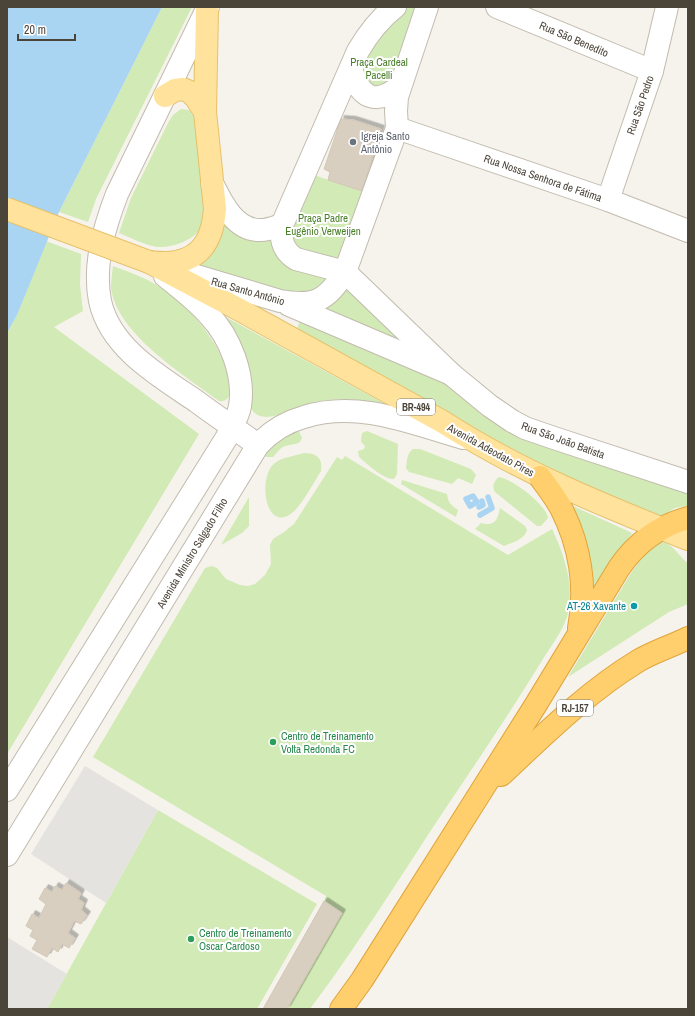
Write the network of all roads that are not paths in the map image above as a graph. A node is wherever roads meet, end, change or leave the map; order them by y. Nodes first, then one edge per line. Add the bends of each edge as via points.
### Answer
1 (395, 7) edge
2 (427, 7) edge
3 (497, 7) edge
4 (667, 7) edge
5 (207, 9) edge
6 (351, 68) junction
7 (652, 71) junction
8 (400, 86) junction
9 (165, 96) junction
10 (205, 112) junction
11 (397, 128) junction
12 (212, 183) junction
13 (608, 200) junction
14 (7, 209) edge
15 (282, 225) junction
16 (688, 231) edge
17 (149, 262) junction
18 (345, 272) junction
19 (280, 301) junction
20 (452, 374) junction
21 (232, 426) junction
22 (471, 440) junction
23 (258, 445) junction
24 (540, 477) junction
25 (688, 482) edge
26 (688, 518) edge
27 (662, 529) junction
28 (688, 539) edge
29 (688, 638) edge
30 (576, 640) junction
31 (7, 790) edge
32 (476, 798) junction
33 (7, 855) edge
34 (341, 1009) edge

1 - 6 street via 368,35
2 - 8 street, Rua Santo Antônio
3 - 7 street, Rua São Benedito
4 - 7 street, Rua São Pedro
5 - 9 street
5 - 10 main road
6 - 8 street via 358,86 371,96 386,96
6 - 15 street
7 - 13 street, Rua São Pedro
8 - 11 street, Rua Santo Antônio via 397,97
9 - 10 main road via 175,90 190,92
9 - 21 street via 117,194 106,224 98,269 100,301 114,332 137,358 158,376
10 - 12 main road
11 - 13 street, Rua Nossa Senhora de Fátima
11 - 18 street, Rua Santo Antônio
12 - 15 street via 226,208 238,222 253,230
12 - 17 main road via 215,209 213,228 204,245 196,253 176,262
13 - 16 street, Rua Nossa Senhora de Fátima
14 - 17 main road, bridge
15 - 18 street, Rua São João Batista via 282,241 290,255
17 - 19 street, Rua Santo Antônio
17 - 21 street via 201,306 227,341 238,371 240,385 240,407
17 - 22 main road, Avenida Adeodato Pires / BR-494 via 252,316
18 - 19 street, Rua Santo Antônio via 332,290 318,301 304,304
18 - 20 street, Rua São João Batista
19 - 20 street, Rua São João Batista
20 - 25 street, Rua São João Batista via 478,397 525,428
21 - 23 street
21 - 31 street
22 - 23 street, Avenida Ministro Salgado Filho via 385,415 335,410 313,414 278,427
22 - 24 main road, Avenida Adeodato Pires / BR-494
23 - 33 street, Avenida Ministro Salgado Filho
24 - 27 main road, Avenida Adeodato Pires / BR-494
24 - 30 highway via 560,508 574,539 578,556 583,591
26 - 27 highway
27 - 28 main road, BR-494
27 - 30 highway via 630,553
29 - 32 highway, RJ-157 via 638,661 595,691
30 - 32 highway
32 - 34 highway, RJ-157

